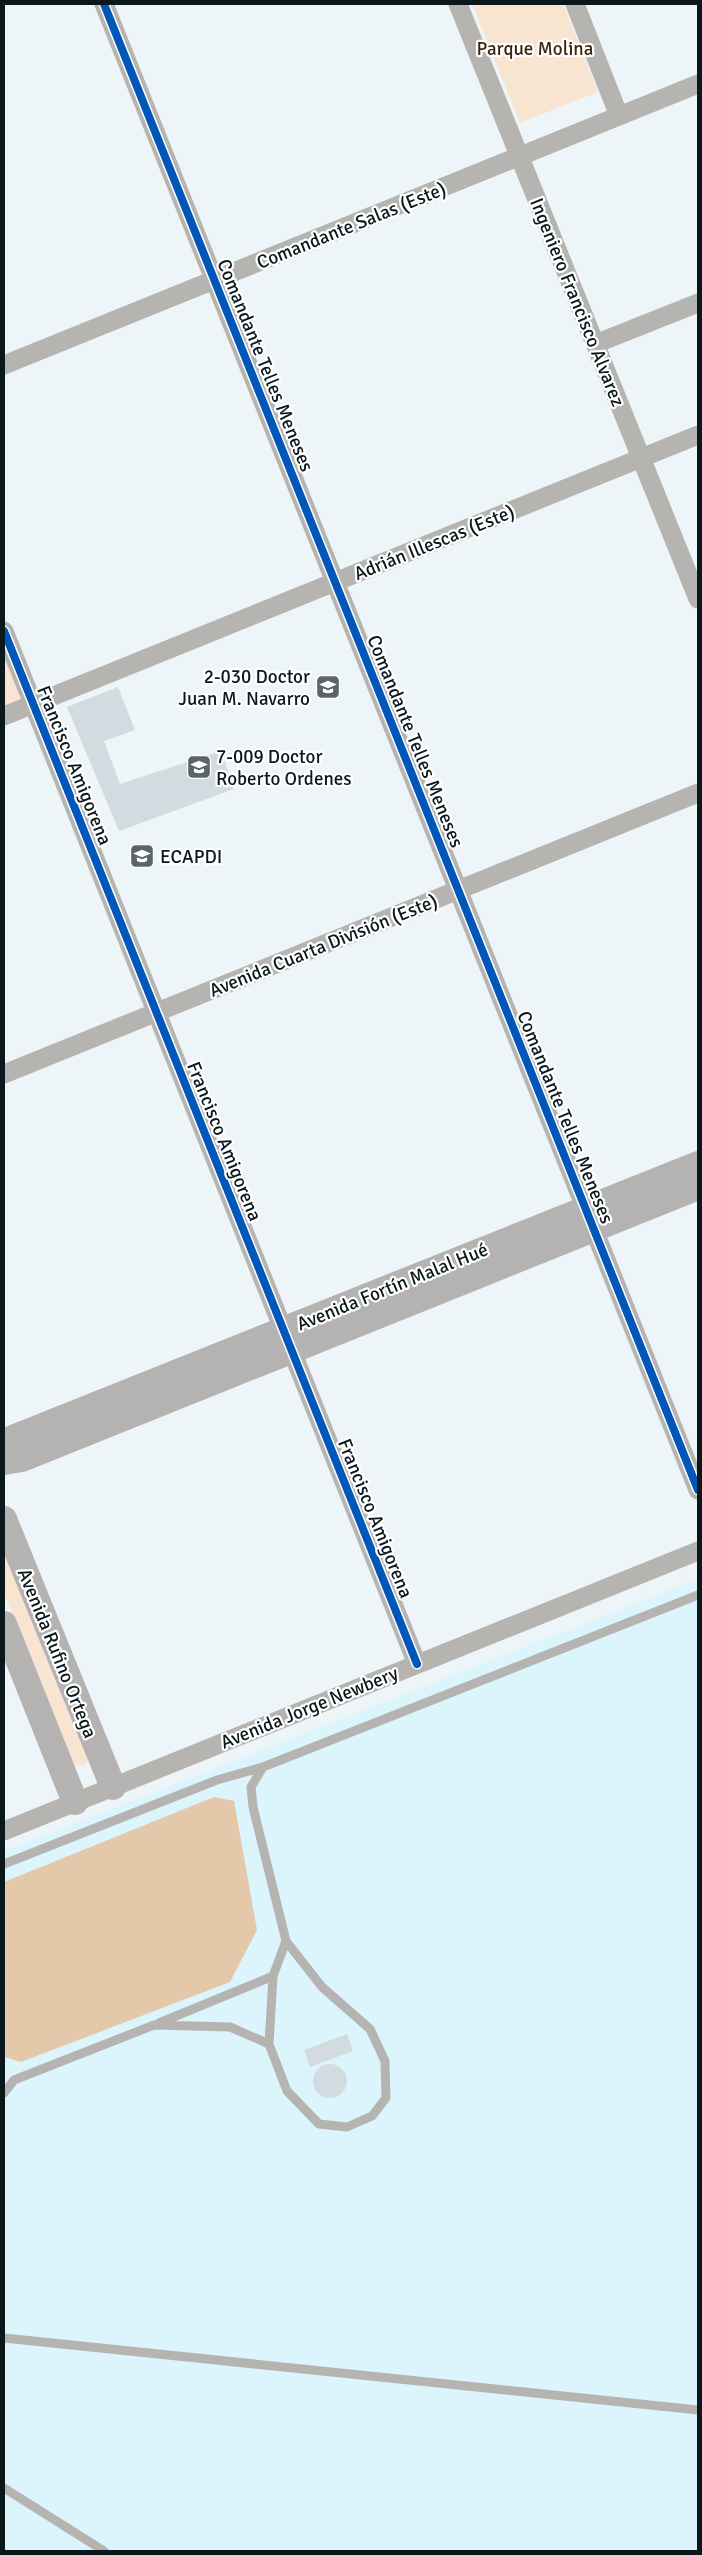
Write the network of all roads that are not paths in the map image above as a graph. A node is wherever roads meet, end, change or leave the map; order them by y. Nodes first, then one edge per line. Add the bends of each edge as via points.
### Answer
1 (104, 4) edge
2 (458, 4) edge
3 (575, 4) edge
4 (698, 84) edge
5 (619, 116) junction
6 (520, 157) junction
7 (214, 280) junction
8 (698, 303) edge
9 (595, 344) junction
10 (4, 365) edge
11 (698, 436) edge
12 (641, 458) junction
13 (335, 582) junction
14 (698, 599) edge
15 (4, 631) edge
16 (33, 704) junction
17 (4, 716) edge
18 (698, 793) edge
19 (458, 890) junction
20 (156, 1013) junction
21 (4, 1074) edge
22 (698, 1164) edge
23 (698, 1187) edge
24 (590, 1219) junction
25 (287, 1340) junction
26 (4, 1445) edge
27 (4, 1462) edge
28 (698, 1490) edge
29 (4, 1519) edge
30 (698, 1551) edge
31 (698, 1595) edge
32 (4, 1624) edge
33 (417, 1664) junction
34 (262, 1767) junction
35 (113, 1787) junction
36 (75, 1802) junction
37 (4, 1831) edge
38 (4, 1864) edge
39 (286, 1941) junction
40 (273, 1976) junction
41 (154, 2025) junction
42 (269, 2044) junction
43 (4, 2093) edge
44 (4, 2338) edge
45 (698, 2410) edge
46 (4, 2488) edge
47 (104, 2551) edge

1 - 7 street, Comandante Telles Meneses
2 - 6 street, Ingeniero Francisco Alvarez
3 - 5 street
4 - 5 street, Comandante Salas (Este)
5 - 6 street, Comandante Salas (Este)
6 - 7 street, Comandante Salas (Este)
6 - 9 street, Ingeniero Francisco Alvarez
7 - 10 street, Comandante Salas (Este)
7 - 13 street, Comandante Telles Meneses
8 - 9 street
9 - 12 street, Ingeniero Francisco Alvarez
11 - 12 street, Adrián Illescas (Este)
12 - 13 street, Adrián Illescas (Este)
12 - 14 street, Ingeniero Francisco Alvarez
13 - 16 street, Adrián Illescas (Este)
13 - 19 street, Comandante Telles Meneses
15 - 16 street, Francisco Amigorena
16 - 17 street, Adrián Illescas (Este)
16 - 20 street, Francisco Amigorena
18 - 19 street, Avenida Cuarta División (Este)
19 - 20 street, Avenida Cuarta División (Este)
19 - 24 street, Comandante Telles Meneses
20 - 21 street, Avenida Cuarta División (Este)
20 - 25 street, Francisco Amigorena
22 - 24 street, Avenida Fortín Malal Hué
23 - 24 street, Avenida Fortín Malal Hué
24 - 25 street, Avenida Fortín Malal Hué
24 - 28 street, Comandante Telles Meneses
25 - 26 street, Avenida Fortín Malal Hué via 10,1439
25 - 27 street, Avenida Fortín Malal Hué via 32,1455
25 - 33 street, Francisco Amigorena
29 - 35 street, Avenida Rufino Ortega
30 - 33 street, Avenida Jorge Newbery
31 - 34 lane
32 - 36 street, Avenida Rufino Ortega
33 - 35 street, Avenida Jorge Newbery
34 - 38 lane via 218,1780
34 - 39 lane via 251,1787 252,1807
35 - 36 street, Avenida Jorge Newbery
36 - 37 street, Avenida Jorge Newbery
39 - 40 lane
39 - 42 lane via 322,1987 370,2029 385,2061 386,2098 372,2116 347,2127 319,2124 287,2091
40 - 41 lane
40 - 42 lane
41 - 42 lane via 230,2027
41 - 43 lane via 14,2080
44 - 45 lane
46 - 47 lane

